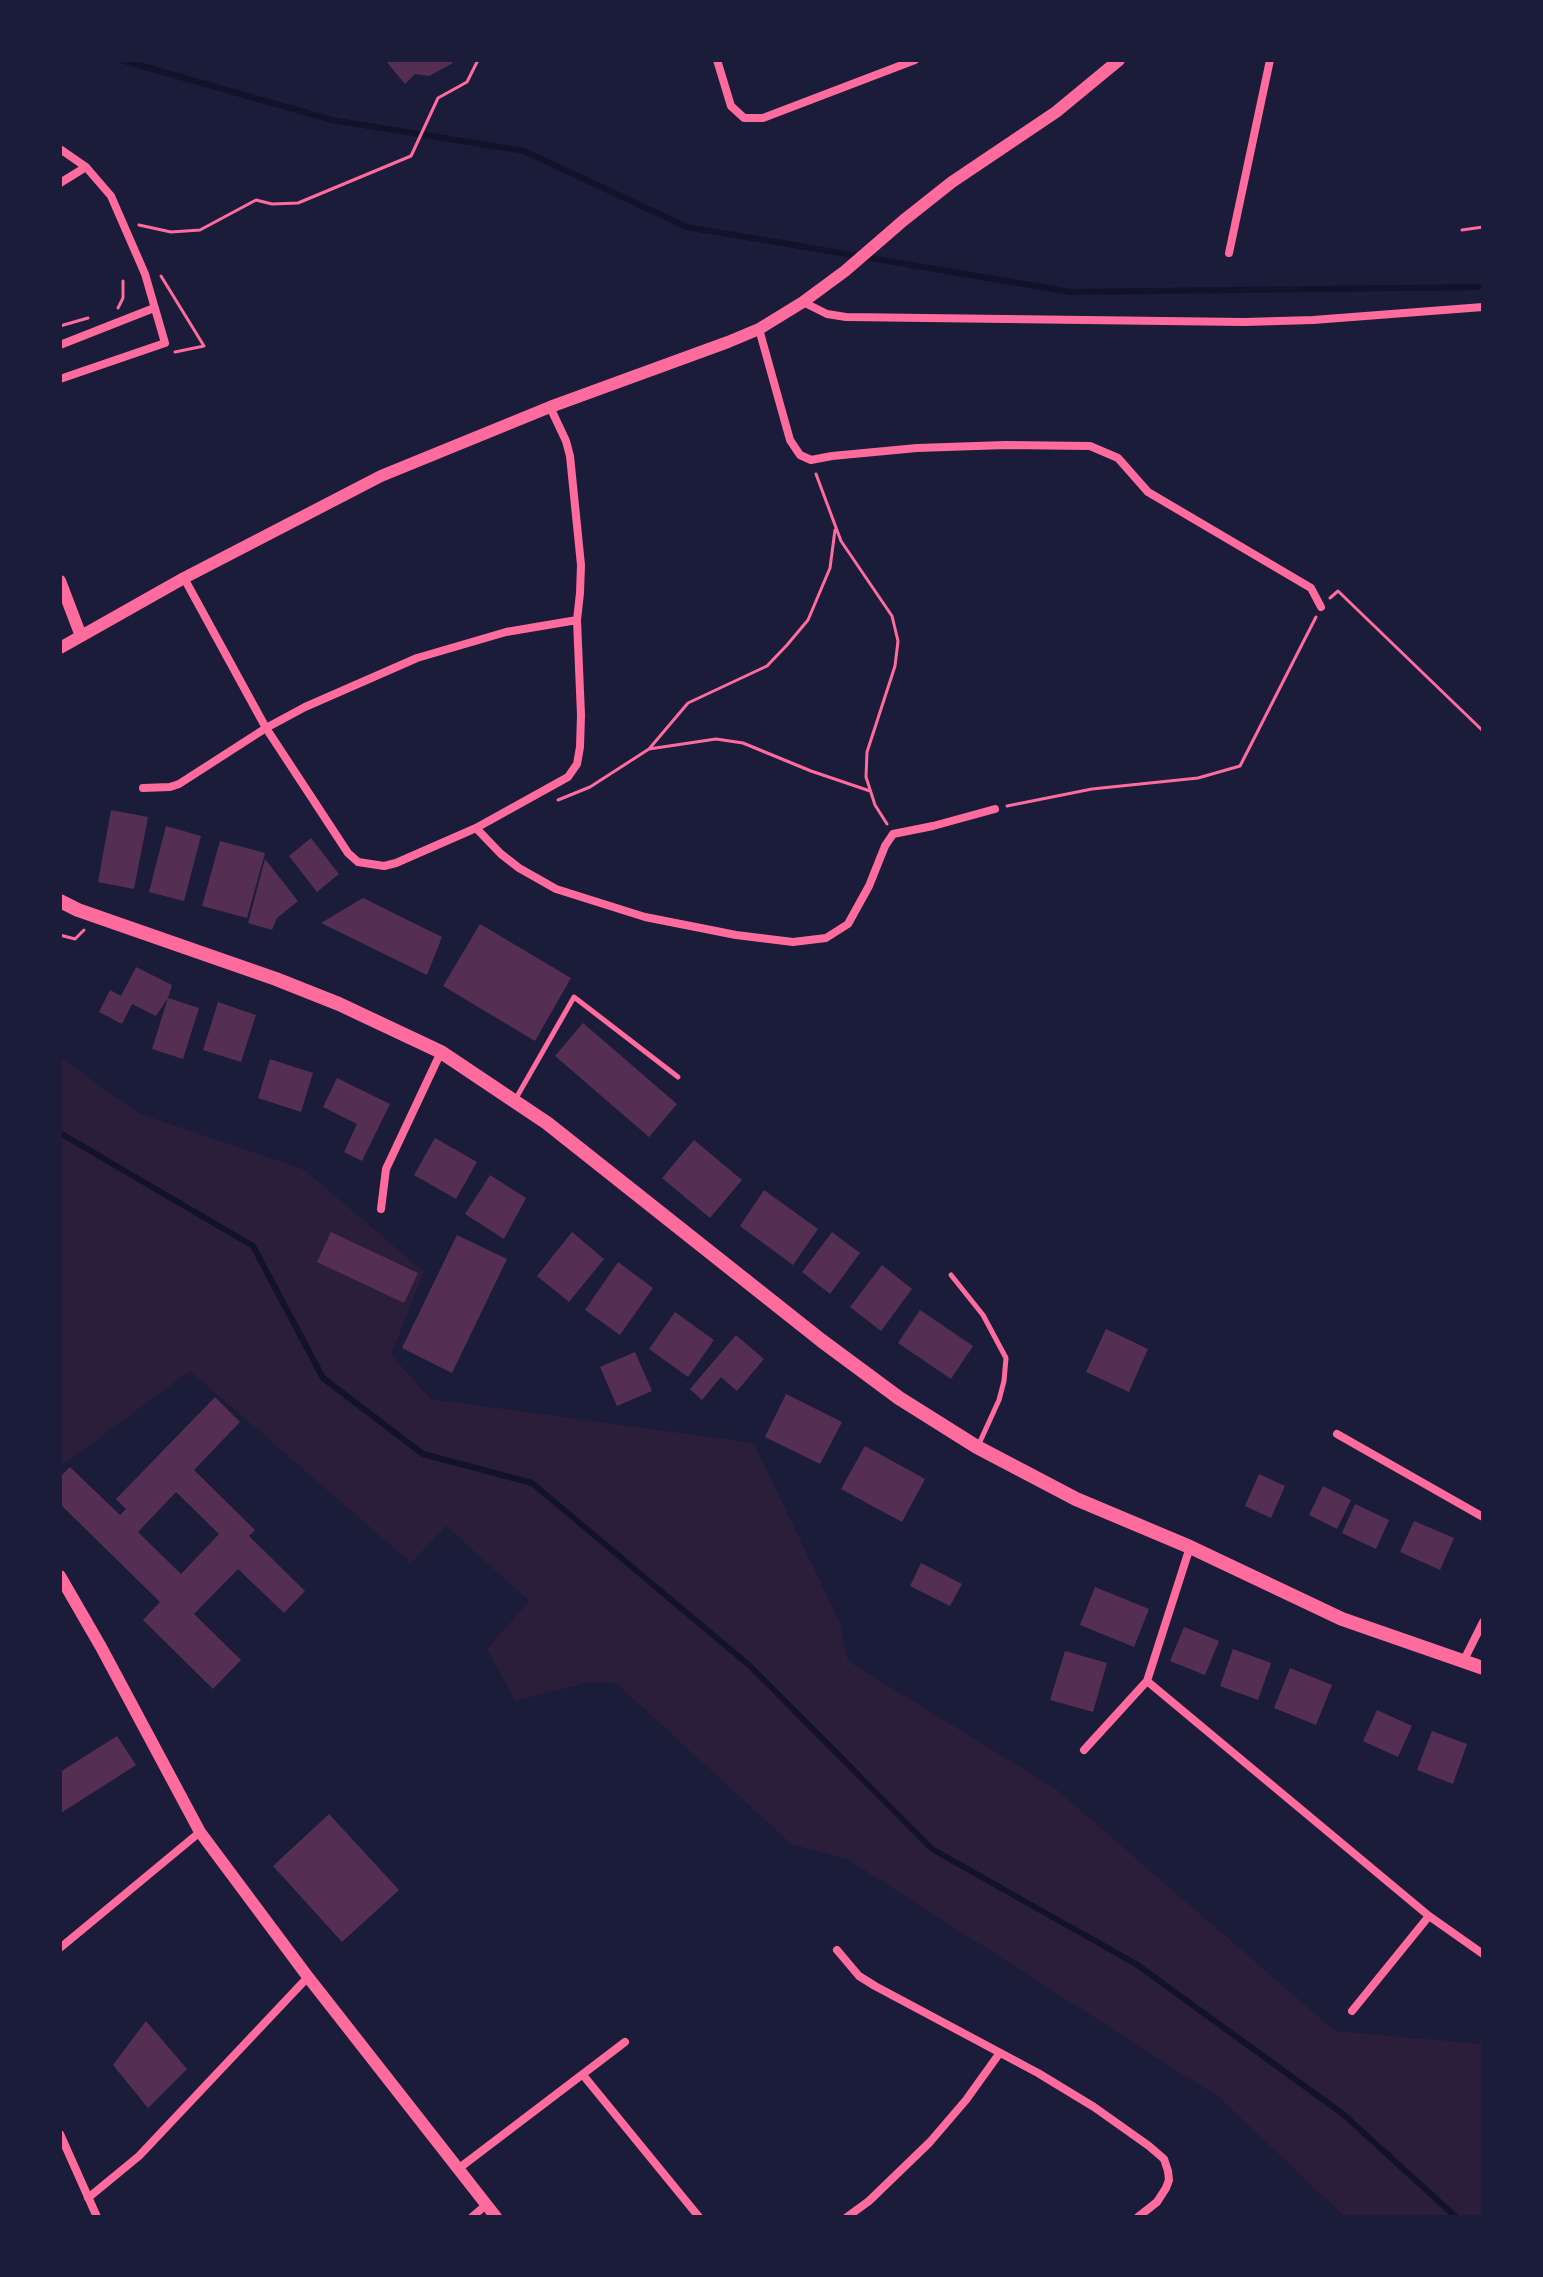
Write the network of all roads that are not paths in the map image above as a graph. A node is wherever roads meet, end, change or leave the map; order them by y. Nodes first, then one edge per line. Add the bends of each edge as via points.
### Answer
1 (717, 60) edge
2 (915, 60) edge
3 (1119, 60) edge
4 (1270, 60) edge
5 (60, 149) edge
6 (86, 167) junction
7 (60, 183) edge
8 (1229, 253) dead end
9 (803, 302) junction
10 (1483, 307) edge
11 (154, 308) junction
12 (759, 329) junction
13 (60, 345) edge
14 (60, 379) edge
15 (550, 407) junction
16 (184, 578) junction
17 (60, 581) edge
18 (1321, 607) road end
19 (577, 620) junction
20 (81, 636) junction
21 (60, 648) edge
22 (266, 728) junction
23 (143, 788) dead end
24 (995, 809) road end
25 (476, 828) junction
26 (60, 901) edge
27 (60, 907) edge
28 (78, 910) junction
29 (441, 1052) junction
30 (678, 1077) dead end
31 (515, 1101) junction
32 (381, 1209) dead end
33 (951, 1275) dead end
34 (1337, 1434) dead end
35 (977, 1447) junction
36 (1483, 1517) edge
37 (1190, 1547) junction
38 (60, 1576) edge
39 (64, 1594) edge
40 (1483, 1622) edge
41 (1464, 1660) junction
42 (1483, 1668) edge
43 (1147, 1681) junction
44 (1084, 1750) dead end
45 (200, 1832) junction
46 (1429, 1916) junction
47 (60, 1948) edge
48 (837, 1950) dead end
49 (1483, 1954) edge
50 (308, 1977) junction
51 (1352, 2011) dead end
52 (625, 2042) dead end
53 (999, 2054) junction
54 (583, 2075) junction
55 (60, 2134) edge
56 (458, 2169) junction
57 (88, 2198) junction
58 (486, 2205) junction
59 (97, 2217) edge
60 (472, 2217) edge
61 (496, 2217) edge
62 (699, 2217) edge
63 (847, 2217) edge
64 (1138, 2217) edge

1 - 2 street via 731,106 744,118 763,118
3 - 9 street via 1056,112 952,182
4 - 8 street
5 - 6 street
6 - 7 street
6 - 11 street via 111,196
9 - 10 street via 846,317 1228,322
9 - 12 street
11 - 13 street
11 - 14 street via 165,343
12 - 15 street
12 - 18 street via 790,440 800,455 811,460 917,448 1090,446 1118,458 1148,492 1311,588
15 - 16 street via 381,476
15 - 19 street via 570,456 581,565
16 - 20 street
16 - 22 street
17 - 20 street
19 - 22 street via 506,632 417,658
19 - 25 street via 577,764 568,777
20 - 21 street
22 - 23 street via 179,784
22 - 25 street via 358,862 396,863
24 - 25 street via 893,834 848,924 826,938 793,942 645,917 556,889 519,868
26 - 28 main road
27 - 28 main road
28 - 29 main road via 276,979
29 - 31 main road
29 - 32 street via 386,1169
30 - 31 lane via 574,997
31 - 35 main road via 822,1341
33 - 35 lane via 983,1315 1006,1358 999,1400
34 - 36 street
35 - 37 main road via 1076,1499
37 - 41 main road via 1342,1619
37 - 43 street
38 - 39 street
39 - 45 street
40 - 41 street
41 - 42 main road
43 - 44 street
43 - 46 street
45 - 47 street
45 - 50 street
46 - 49 street
46 - 51 street
48 - 53 street via 859,1976
50 - 56 street
50 - 57 street via 139,2156
52 - 54 street
53 - 63 street via 930,2142
53 - 64 street via 1094,2107 1164,2159 1166,2188
54 - 56 street
54 - 62 street
55 - 57 street
56 - 58 street
57 - 59 street
58 - 60 street
58 - 61 street

